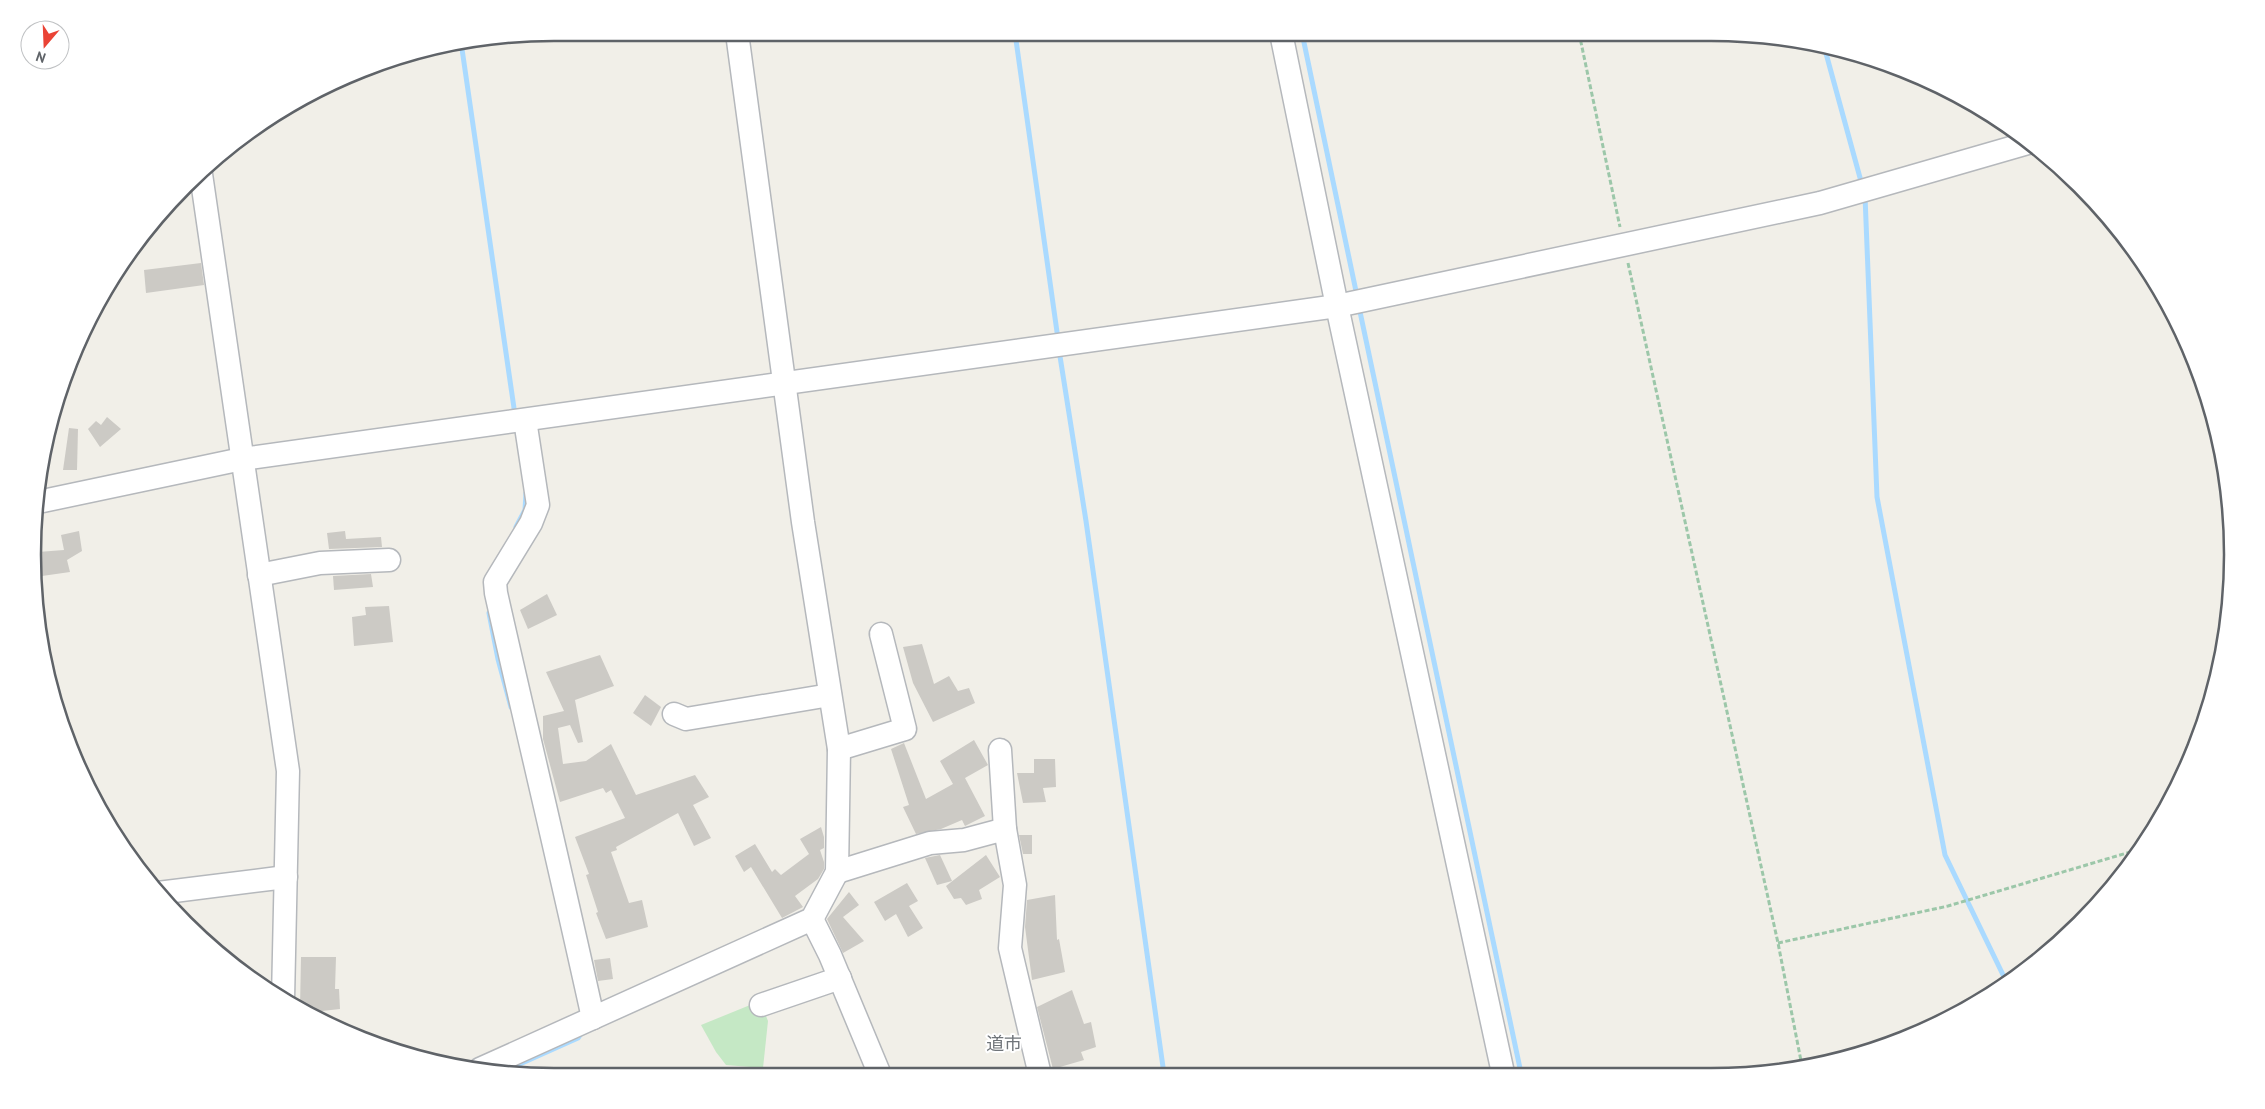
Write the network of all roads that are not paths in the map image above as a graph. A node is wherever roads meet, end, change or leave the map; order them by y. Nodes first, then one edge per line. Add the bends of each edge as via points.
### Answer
1 (738, 41) edge
2 (1283, 41) edge
3 (2020, 145) edge
4 (202, 182) edge
5 (1337, 306) junction
6 (786, 384) junction
7 (525, 420) junction
8 (242, 459) junction
9 (44, 501) edge
10 (389, 560) dead end
11 (259, 575) junction
12 (881, 634) dead end
13 (830, 695) junction
14 (674, 714) dead end
15 (839, 749) junction
16 (1000, 750) dead end
17 (1005, 829) junction
18 (837, 872) junction
19 (286, 877) junction
20 (168, 892) edge
21 (812, 919) junction
22 (840, 978) junction
23 (283, 990) edge
24 (761, 1004) dead end
25 (593, 1018) junction
26 (493, 1064) edge
27 (877, 1068) edge
28 (1038, 1068) edge
29 (1502, 1068) edge

1 - 6 street
2 - 5 street
3 - 5 street via 1820,203
4 - 8 street
5 - 6 street
5 - 29 street
6 - 7 street
6 - 13 street
7 - 8 street
7 - 25 street via 538,505 495,582 496,593
8 - 9 street
8 - 11 street
10 - 11 street via 320,563
11 - 19 street via 288,771
12 - 15 street via 905,729
13 - 14 street via 686,719
13 - 15 street
15 - 18 street
16 - 17 street
17 - 18 street via 964,840 930,843
17 - 28 street via 1014,885 1010,948
18 - 21 street
19 - 20 street
19 - 23 street
21 - 22 street
21 - 25 street
22 - 24 street
22 - 27 street
25 - 26 street

